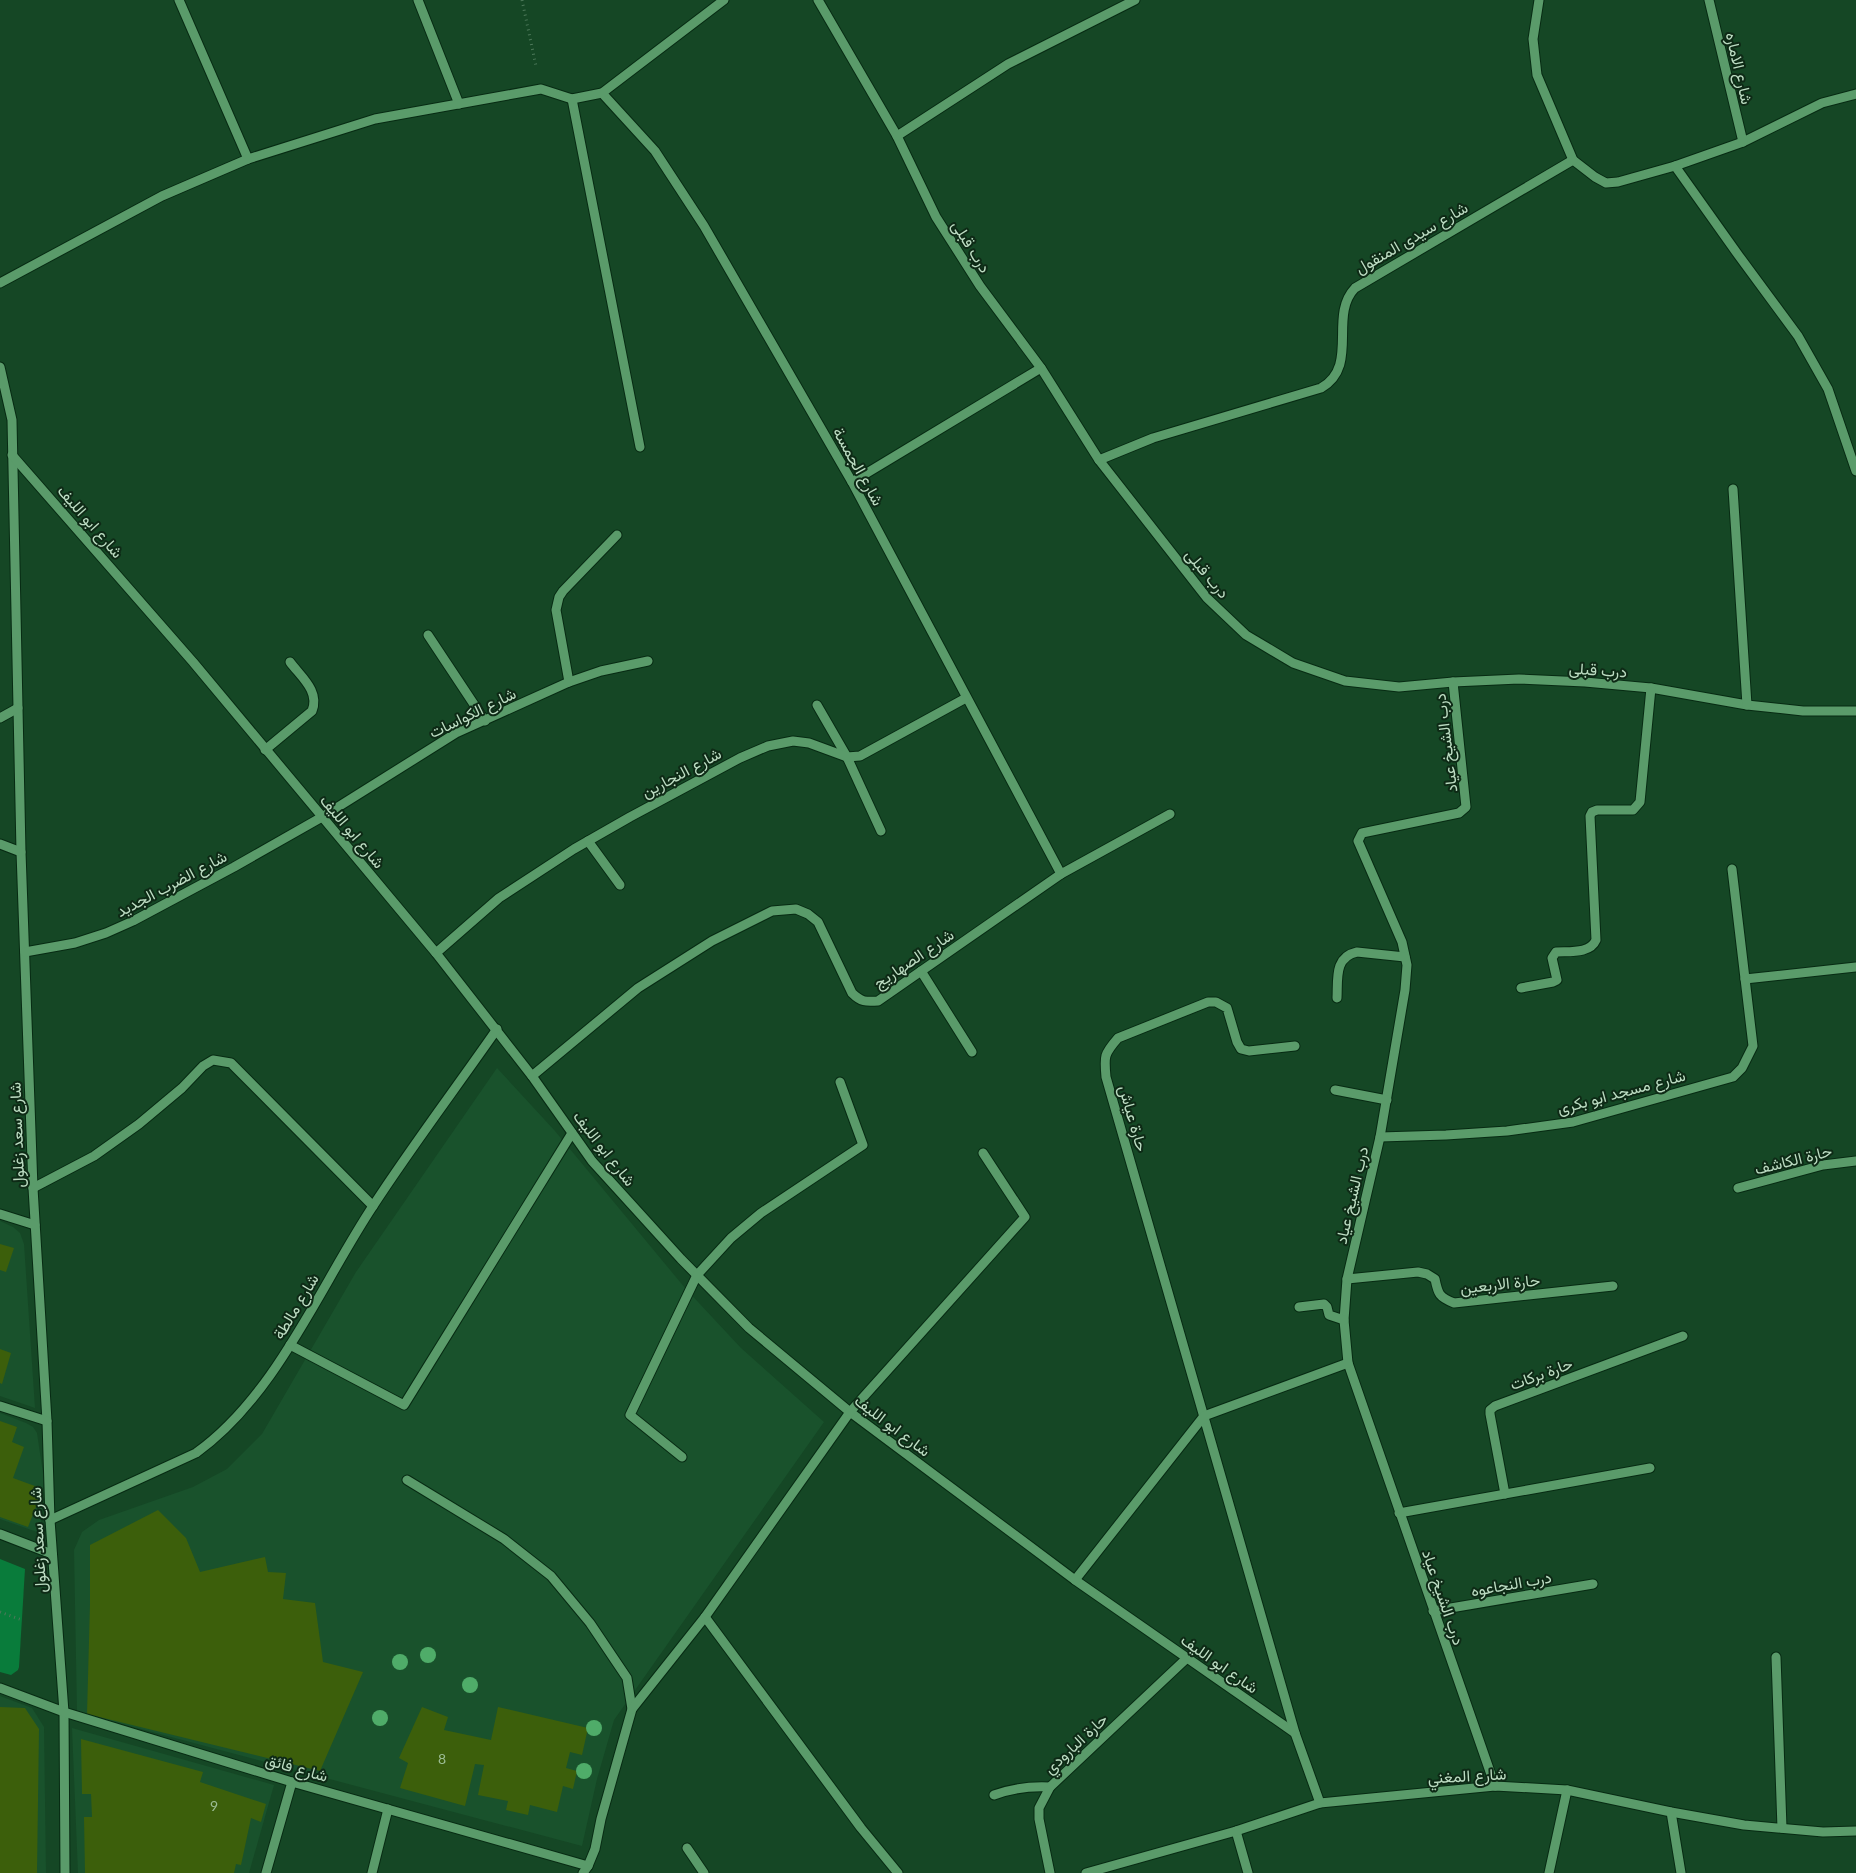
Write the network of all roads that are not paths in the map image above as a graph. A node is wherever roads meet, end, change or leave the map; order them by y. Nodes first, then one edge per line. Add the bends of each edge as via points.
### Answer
1 (179, 0) edge
2 (418, 0) edge
3 (724, 0) edge
4 (818, 0) edge
5 (1135, 0) edge
6 (1539, 0) edge
7 (1709, 0) edge
8 (602, 92) junction
9 (1856, 94) edge
10 (572, 99) junction
11 (459, 104) junction
12 (897, 136) junction
13 (1743, 142) junction
14 (248, 159) junction
15 (1573, 160) junction
16 (1675, 166) junction
17 (0, 283) edge
18 (0, 366) edge
19 (1041, 368) junction
20 (640, 447) dead end
21 (12, 455) junction
22 (1099, 460) junction
23 (1856, 472) edge
24 (852, 482) junction
25 (1733, 489) dead end
26 (617, 535) dead end
27 (428, 635) dead end
28 (648, 661) dead end
29 (290, 662) dead end
30 (569, 682) junction
31 (1453, 682) junction
32 (1651, 688) junction
33 (966, 698) junction
34 (817, 705) dead end
35 (1747, 705) junction
36 (18, 708) junction
37 (1856, 711) edge
38 (0, 718) edge
39 (485, 721) junction
40 (266, 750) junction
41 (847, 757) junction
42 (1170, 814) dead end
43 (322, 817) junction
44 (881, 830) dead end
45 (588, 841) junction
46 (0, 844) edge
47 (21, 852) junction
48 (1732, 869) dead end
49 (1061, 874) junction
50 (620, 885) dead end
51 (24, 952) junction
52 (436, 953) junction
53 (1405, 957) junction
54 (1856, 967) edge
55 (922, 971) junction
56 (1745, 978) junction
57 (1521, 988) dead end
58 (1337, 998) dead end
59 (497, 1030) junction
60 (1295, 1046) dead end
61 (972, 1052) dead end
62 (532, 1076) junction
63 (840, 1082) dead end
64 (1334, 1090) dead end
65 (1387, 1100) junction
66 (572, 1133) junction
67 (1380, 1137) junction
68 (983, 1153) dead end
69 (1856, 1160) edge
70 (33, 1188) junction
71 (1738, 1188) dead end
72 (373, 1206) junction
73 (0, 1214) edge
74 (35, 1225) junction
75 (697, 1275) junction
76 (1347, 1279) junction
77 (1613, 1286) dead end
78 (1299, 1307) dead end
79 (1344, 1320) junction
80 (1683, 1336) dead end
81 (290, 1345) junction
82 (1348, 1362) junction
83 (0, 1406) edge
84 (850, 1412) junction
85 (1204, 1416) junction
86 (47, 1421) junction
87 (682, 1457) dead end
88 (1650, 1468) dead end
89 (407, 1480) dead end
90 (1505, 1494) junction
91 (1399, 1513) junction
92 (50, 1520) junction
93 (0, 1534) edge
94 (52, 1554) junction
95 (1075, 1580) junction
96 (1593, 1584) dead end
97 (1434, 1612) junction
98 (705, 1617) junction
99 (1776, 1657) dead end
100 (1187, 1658) junction
101 (0, 1688) edge
102 (632, 1709) junction
103 (64, 1712) junction
104 (1295, 1732) junction
105 (292, 1782) junction
106 (1495, 1786) junction
107 (1050, 1787) junction
108 (1567, 1790) junction
109 (994, 1795) dead end
110 (1320, 1803) junction
111 (388, 1809) junction
112 (1671, 1812) junction
113 (1782, 1828) junction
114 (1236, 1831) junction
115 (1856, 1831) edge
116 (687, 1848) dead end
117 (586, 1870) edge
118 (65, 1873) edge
119 (266, 1873) edge
120 (372, 1873) edge
121 (704, 1873) edge
122 (898, 1873) edge
123 (1050, 1873) edge
124 (1086, 1873) edge
125 (1248, 1873) edge
126 (1549, 1873) edge
127 (1681, 1873) edge

1 - 14 street
2 - 11 street
3 - 8 street
4 - 12 street, درب قبلى
5 - 12 street via 1008,64
6 - 15 street via 1533,39 1537,75
7 - 13 street, شارع الاماره
8 - 10 street
8 - 24 street, شارع الجمسة via 655,151 704,226
9 - 13 street via 1822,103
10 - 11 street via 541,89
10 - 20 street
11 - 14 street via 375,118
12 - 19 street, درب قبلى via 941,225 980,286
13 - 16 street
14 - 17 street via 162,196
15 - 16 street via 1606,183
15 - 22 street, شارع سيدى المنقول via 1355,288 1345,304 1341,361 1331,382 1321,388 1153,438
16 - 23 street via 1798,336 1828,389
18 - 21 street, شارع سعد زغلول via 12,420
19 - 22 street, درب قبلى
19 - 24 street
21 - 36 street, شارع سعد زغلول
21 - 40 street, شارع ابو الليف via 156,618
22 - 31 street, درب قبلى via 1207,598 1246,636 1293,664 1345,681 1399,687
24 - 33 street, شارع الجمسة
25 - 35 street
26 - 30 street via 564,591 557,603
27 - 39 street
28 - 30 street, شارع الكواسات
29 - 40 street via 314,693 314,706
30 - 39 street, شارع الكواسات
31 - 32 street, درب قبلى via 1519,679
31 - 53 street, درب الشيخ عياد via 1466,807 1459,813 1362,833 1358,840 1402,942
32 - 35 street, درب قبلى
32 - 57 street via 1640,802 1633,810 1598,810 1590,816 1596,940 1589,949 1556,952 1552,958 1556,980 1553,982
33 - 41 street via 860,756
33 - 49 street, شارع الجمسة
34 - 41 street
35 - 37 street, درب قبلى via 1803,711
36 - 38 street
36 - 47 street, شارع سعد زغلول
39 - 43 street, شارع الكواسات via 456,734
40 - 43 street, شارع ابو الليف
41 - 44 street
41 - 45 street, شارع النجارين via 810,743 793,741 768,746
42 - 49 street, شارع الصهاريج
43 - 51 street, شارع الضرب الجديد via 225,872 106,933 75,943
43 - 52 street, شارع ابو الليف
45 - 50 street
45 - 52 street, شارع النجارين via 498,898
46 - 47 street
47 - 51 street, شارع سعد زغلول
48 - 56 street, شارع مسجد ابو بكرى
49 - 55 street, شارع الصهاريج
51 - 70 street, شارع سعد زغلول
52 - 59 street, شارع ابو الليف
53 - 58 street via 1350,953 1338,968
53 - 65 street, درب الشيخ عياد via 1405,990
54 - 56 street
55 - 61 street
55 - 62 street, شارع الصهاريج via 878,1001 858,999 852,993 818,922 796,909 772,911 712,941 638,988
56 - 67 street, شارع مسجد ابو بكرى via 1753,1046 1742,1068 1733,1076 1573,1122 1507,1131
59 - 62 street, شارع ابو الليف
59 - 72 street, شارع مالطة
60 - 85 street, حارة عياش via 1241,1049 1227,1008 1208,1002 1118,1038 1104,1058 1106,1076
62 - 66 street, شارع ابو الليف
63 - 75 street via 863,1145 761,1213 731,1238
64 - 65 street
65 - 67 street, درب الشيخ عياد
66 - 75 street, شارع ابو الليف via 592,1161
66 - 81 street via 404,1405
67 - 76 street, درب الشيخ عياد
68 - 84 street via 1025,1217
69 - 71 street, حارة الكاشف via 1823,1165
70 - 72 street via 94,1156 139,1124 203,1066 214,1060 231,1063
70 - 74 street, شارع سعد زغلول
72 - 81 street, شارع مالطة
73 - 74 street
74 - 86 street, شارع سعد زغلول
75 - 84 street, شارع ابو الليف via 749,1328
75 - 87 street via 630,1415
76 - 77 street, حارة الاربعين via 1418,1272 1427,1274 1435,1279 1442,1299 1454,1303
76 - 79 street, درب الشيخ عياد
78 - 79 street via 1324,1304 1329,1315
79 - 82 street, درب الشيخ عياد
80 - 90 street, حارة بركات via 1490,1410
81 - 92 street, شارع مالطة via 248,1404 213,1441 196,1453
82 - 85 street
82 - 91 street, درب الشيخ عياد
83 - 86 street
84 - 95 street, شارع ابو الليف
84 - 98 street
85 - 95 street
85 - 104 street
86 - 92 street, شارع سعد زغلول
88 - 90 street
89 - 102 street via 504,1539 551,1576 590,1623 623,1671
90 - 91 street
91 - 97 street, درب الشيخ عياد
92 - 94 street, شارع سعد زغلول
93 - 94 street
94 - 103 street, شارع سعد زغلول
95 - 100 street, شارع ابو الليف
96 - 97 street, درب النجاعوه
97 - 106 street, درب الشيخ عياد
98 - 102 street
98 - 122 street
99 - 113 street
100 - 104 street, شارع ابو الليف
100 - 107 street, حارة البارودي
101 - 103 street, شارع فائق
102 - 117 street via 595,1849
103 - 105 street, شارع فائق
103 - 118 street, شارع سعد زغلول
104 - 110 street
105 - 111 street, شارع فائق
105 - 119 street
106 - 108 street, شارع المغني
106 - 110 street, شارع المغني
107 - 109 street via 1032,1786
107 - 123 street, حارة البارودي via 1039,1808 1039,1818
108 - 112 street, شارع المغني
108 - 126 street
110 - 114 street, شارع المغني
111 - 117 street, شارع فائق
111 - 120 street
112 - 113 street, شارع المغني
112 - 127 street
113 - 115 street, شارع المغني
114 - 124 street, شارع المغني
114 - 125 street
116 - 121 street

